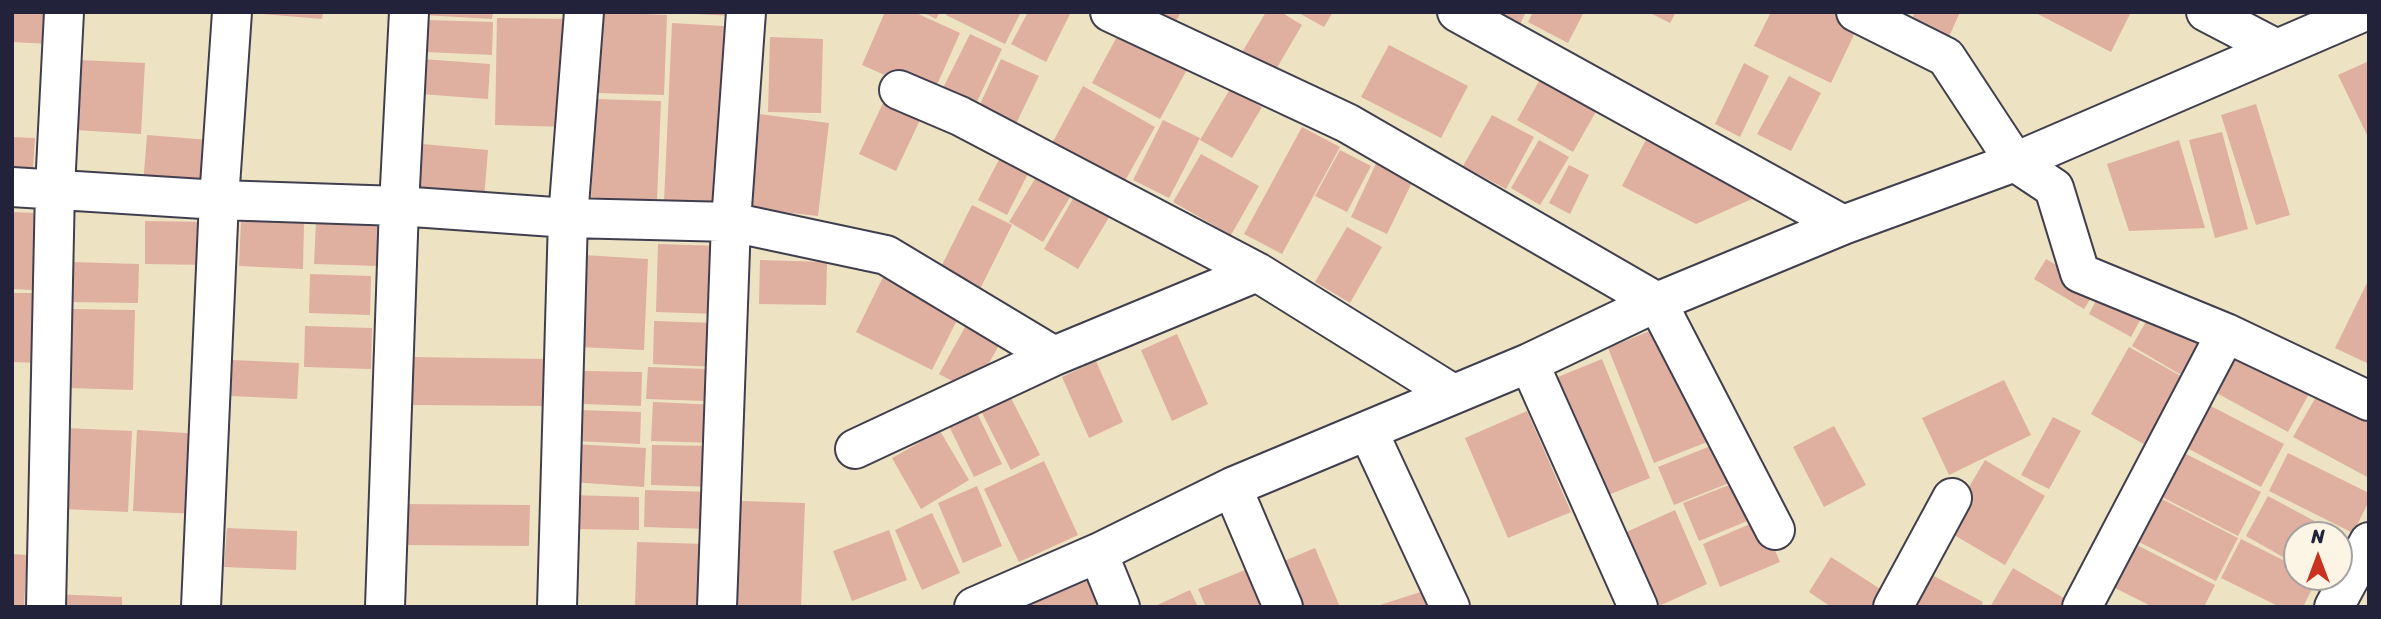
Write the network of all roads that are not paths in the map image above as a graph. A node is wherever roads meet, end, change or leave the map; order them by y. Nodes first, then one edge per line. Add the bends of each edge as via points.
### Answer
1 (64, 12) edge
2 (232, 12) edge
3 (409, 12) edge
4 (584, 12) edge
5 (746, 12) edge
6 (1110, 12) edge
7 (1457, 12) edge
8 (1856, 12) edge
9 (2206, 12) edge
10 (2363, 12) edge
11 (2277, 49) junction
12 (899, 90) dead end
13 (2015, 162) junction
14 (12, 187) edge
15 (55, 188) junction
16 (219, 200) junction
17 (399, 206) junction
18 (568, 218) junction
19 (731, 222) junction
20 (1843, 225) junction
21 (1257, 272) junction
22 (1657, 302) junction
23 (2226, 333) junction
24 (1054, 356) junction
25 (1529, 363) junction
26 (1454, 394) junction
27 (2369, 401) edge
28 (1368, 431) junction
29 (855, 449) dead end
30 (1232, 487) junction
31 (1952, 498) dead end
32 (1775, 530) dead end
33 (2369, 542) edge
34 (1098, 553) junction
35 (46, 607) edge
36 (201, 607) edge
37 (385, 607) edge
38 (557, 607) edge
39 (717, 607) edge
40 (974, 607) edge
41 (1120, 607) edge
42 (1283, 607) edge
43 (1450, 607) edge
44 (1638, 607) edge
45 (1893, 607) edge
46 (2082, 607) edge
47 (2334, 607) edge

1 - 15 street
2 - 16 street
3 - 17 street
4 - 18 street
5 - 19 street
6 - 22 street via 1347,124
7 - 20 street
8 - 13 street via 1946,57
9 - 11 street
10 - 11 street
11 - 13 street
12 - 21 street via 960,116
13 - 20 street
13 - 23 street via 2054,188 2080,273
14 - 15 street
15 - 16 street
15 - 35 street
16 - 17 street
16 - 36 street
17 - 18 street
17 - 37 street
18 - 19 street
18 - 38 street
19 - 24 street via 886,255
19 - 39 street
20 - 22 street
21 - 24 street
21 - 26 street
22 - 25 street
22 - 32 street
23 - 27 street
23 - 46 street
24 - 29 street
25 - 26 street
25 - 44 street
26 - 28 street
28 - 30 street
28 - 43 street
30 - 34 street
30 - 42 street
31 - 45 street
33 - 47 street
34 - 40 street
34 - 41 street

